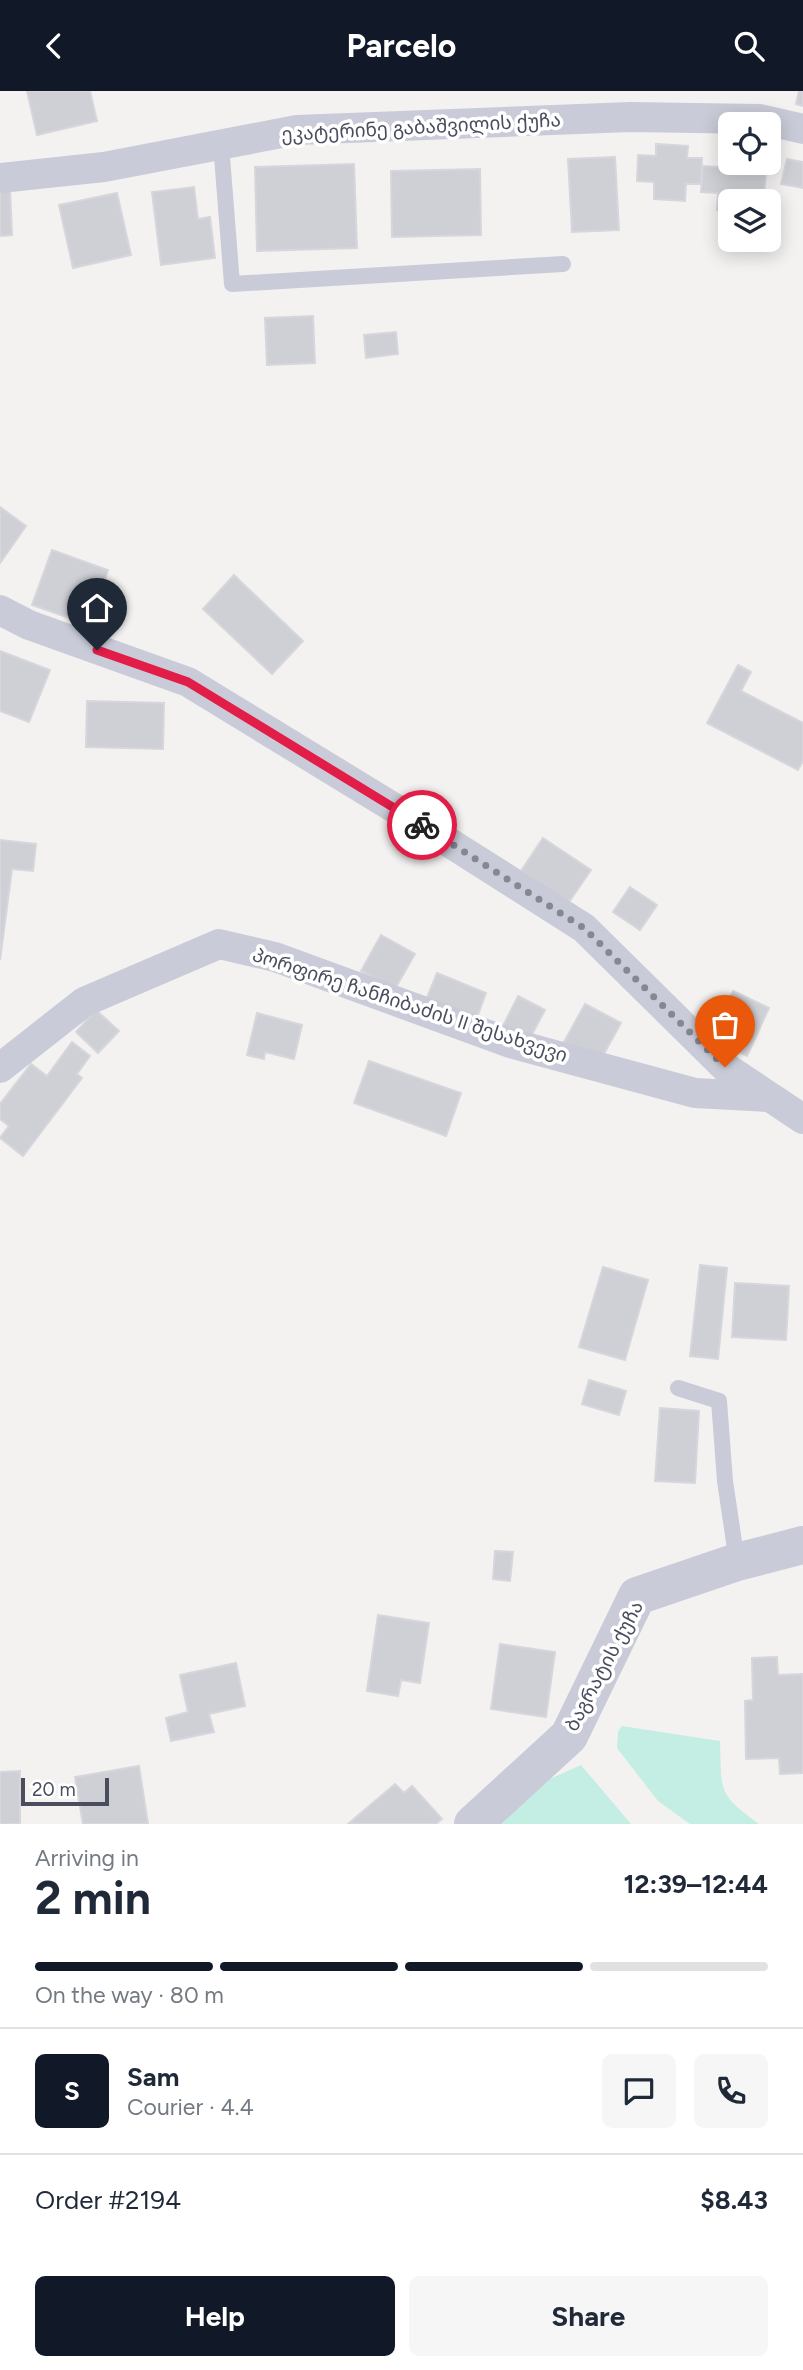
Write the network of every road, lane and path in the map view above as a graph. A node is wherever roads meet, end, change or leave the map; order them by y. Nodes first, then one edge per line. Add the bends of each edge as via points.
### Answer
1 (803, 129) edge
2 (221, 144) junction
3 (0, 178) edge
4 (563, 264) dead end
5 (0, 610) edge
6 (0, 1068) edge
7 (768, 1097) junction
8 (803, 1119) edge
9 (678, 1388) dead end
10 (803, 1545) edge
11 (737, 1562) junction
12 (473, 1824) edge

1 - 2 street, ეკატერინე გაბაშვილის ქუჩა via 760,119 631,117 297,130
2 - 3 street, ეკატერინე გაბაშვილის ქუჩა via 104,167
2 - 4 lane via 232,284
5 - 7 street via 29,625 188,682 410,817 584,928 725,1067
6 - 7 street, პორფირე ჩანჩიბაძის II შესახვევი via 84,1002 219,944 275,957 510,1043 695,1093
7 - 8 street
9 - 11 lane via 719,1401
10 - 11 street, ბაგრატის ქუჩა
11 - 12 street, ბაგრატის ქუჩა via 637,1596 569,1736

